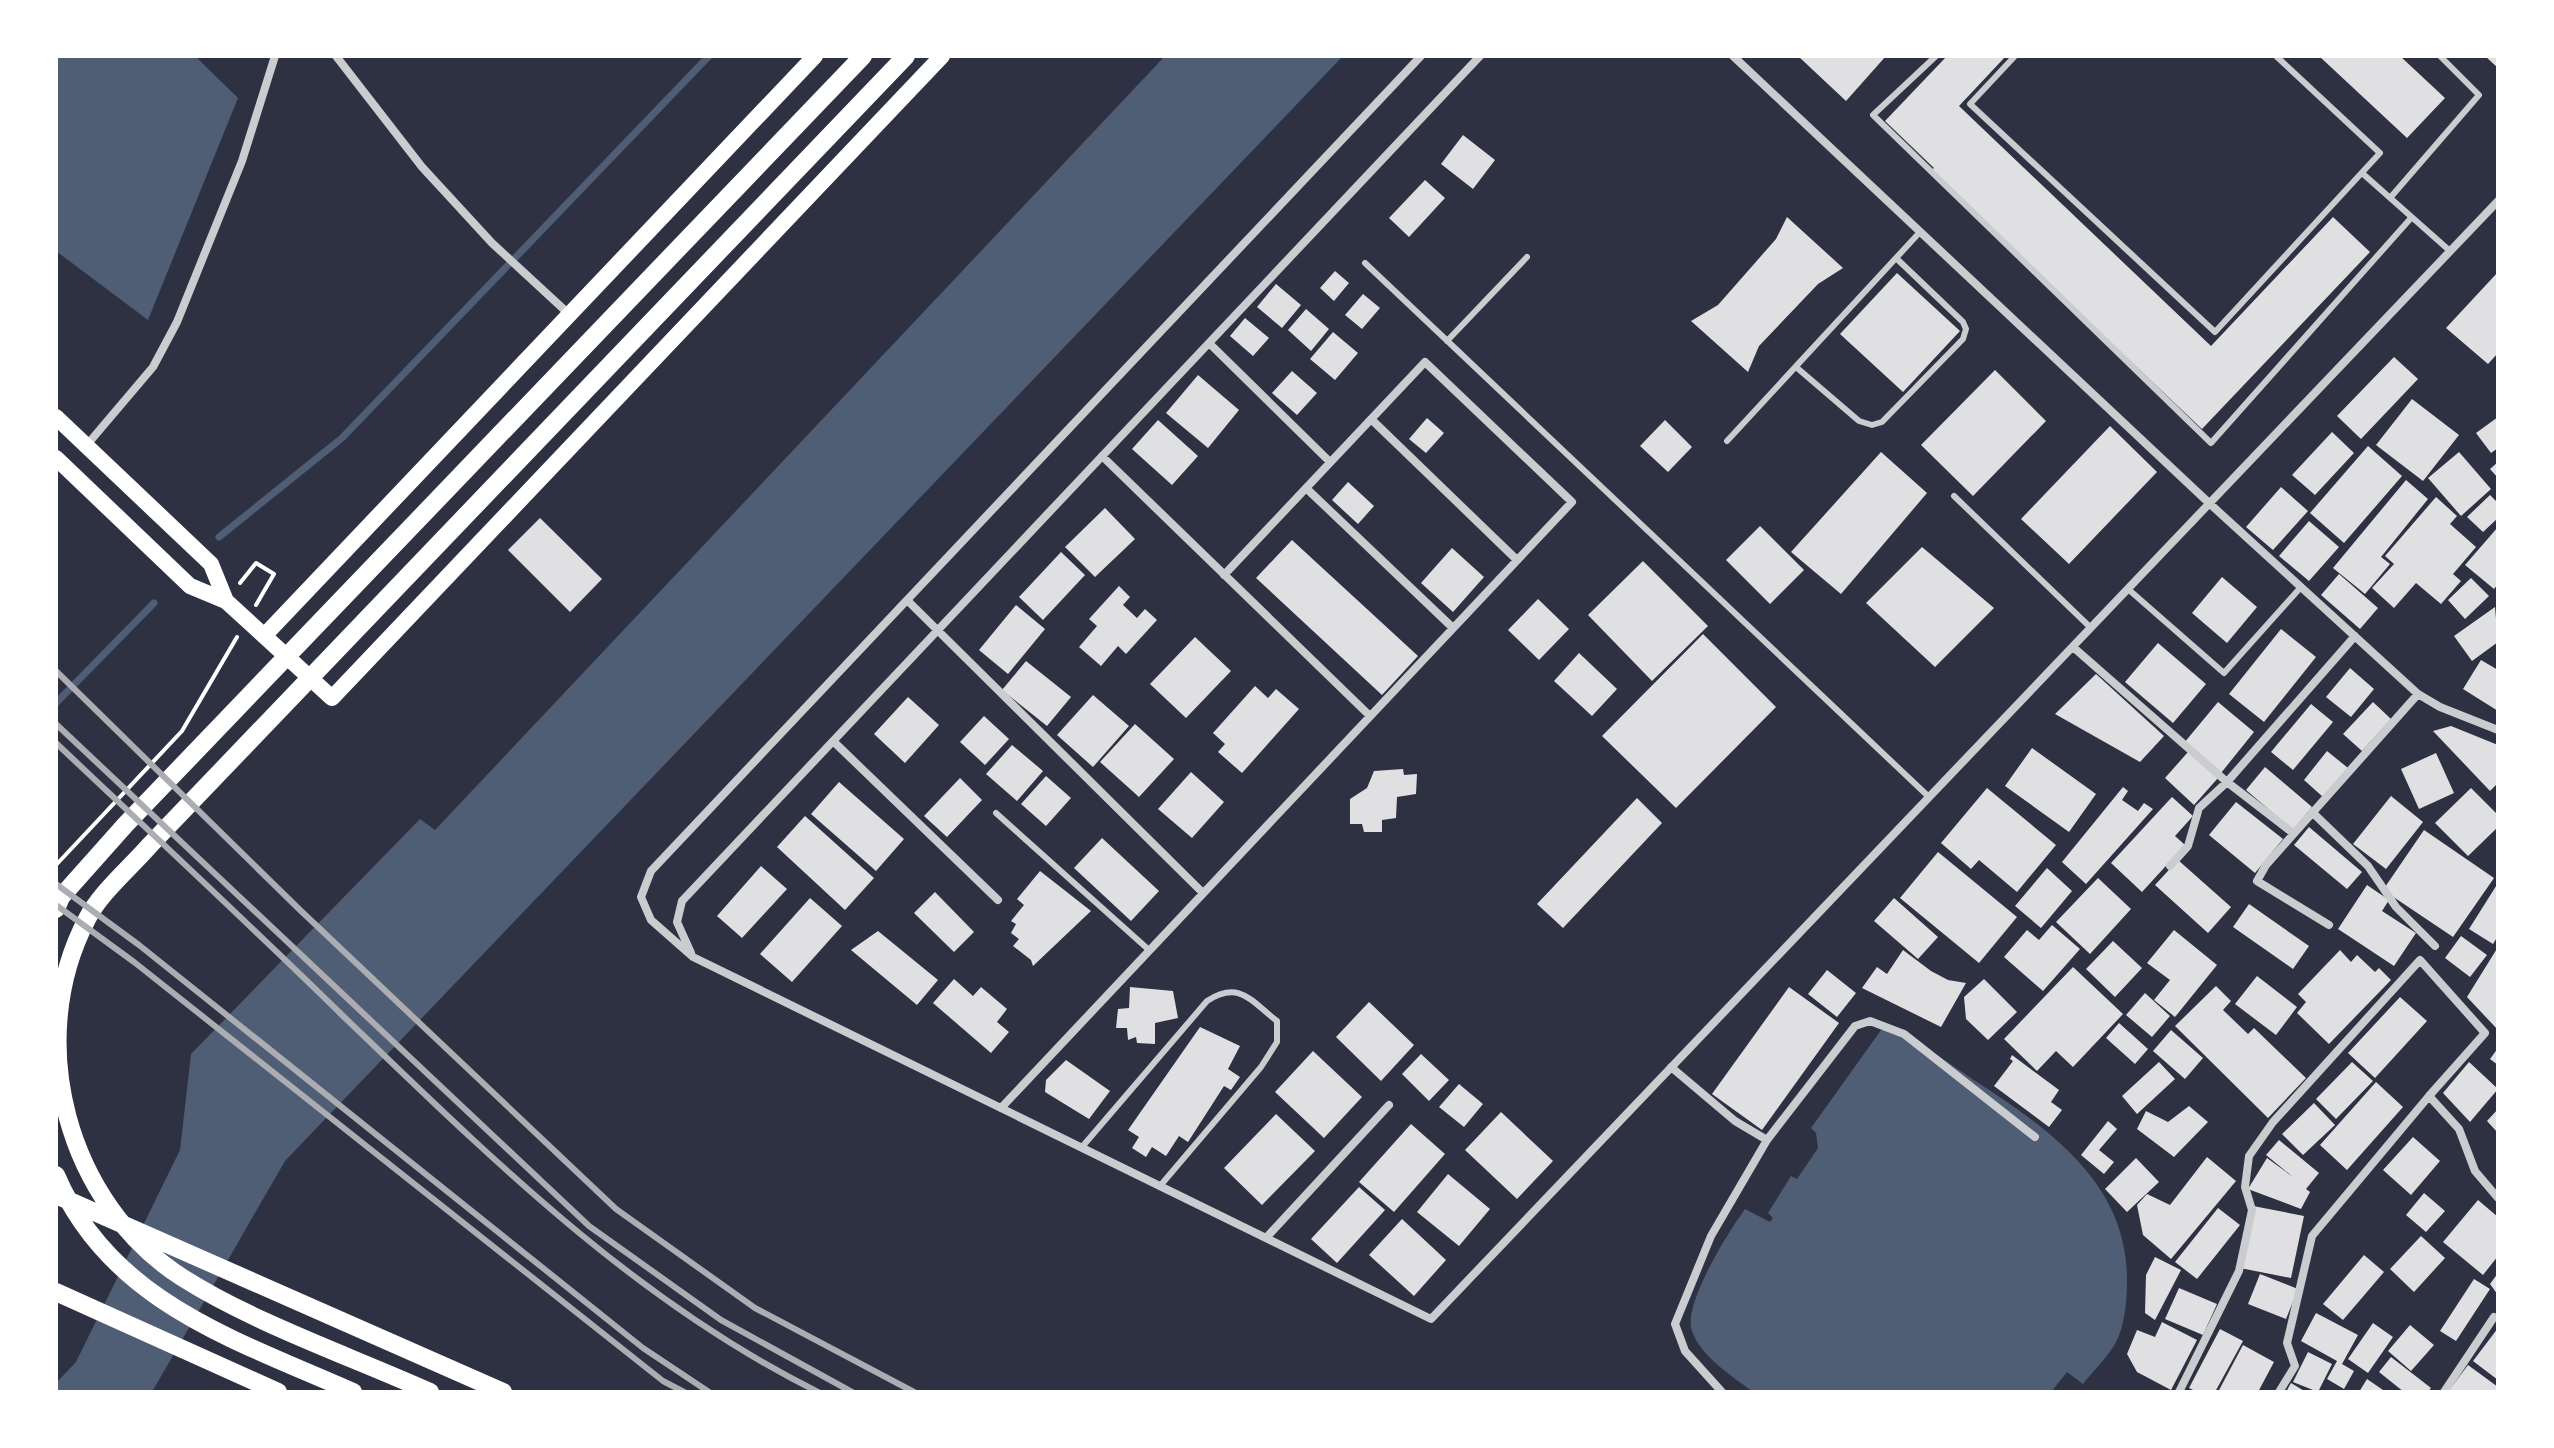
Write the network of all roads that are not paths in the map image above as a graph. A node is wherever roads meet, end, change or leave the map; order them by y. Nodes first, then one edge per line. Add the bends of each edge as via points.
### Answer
1 (275, 56) edge
2 (336, 56) edge
3 (815, 56) edge
4 (863, 56) edge
5 (906, 56) edge
6 (942, 56) edge
7 (1421, 56) edge
8 (1480, 56) edge
9 (1733, 56) edge
10 (1936, 56) edge
11 (2015, 56) edge
12 (2276, 56) edge
13 (2440, 56) edge
14 (2362, 173) junction
15 (2390, 198) junction
16 (2498, 201) edge
17 (2411, 218) junction
18 (1920, 232) junction
19 (2450, 251) junction
20 (1527, 257) dead end
21 (1896, 258) junction
22 (1365, 263) dead end
23 (570, 315) junction
24 (1447, 341) junction
25 (1209, 343) junction
26 (1796, 367) junction
27 (56, 417) edge
28 (1371, 419) junction
29 (1727, 441) dead end
30 (86, 446) junction
31 (1102, 456) junction
32 (56, 458) edge
33 (1330, 462) junction
34 (1306, 488) junction
35 (1954, 496) dead end
36 (2209, 503) junction
37 (1517, 560) junction
38 (1224, 575) junction
39 (2301, 587) junction
40 (2128, 589) junction
41 (907, 600) junction
42 (226, 601) junction
43 (1453, 628) junction
44 (2091, 628) junction
45 (937, 630) junction
46 (264, 636) junction
47 (2355, 636) junction
48 (2073, 647) junction
49 (2418, 694) junction
50 (1370, 716) junction
51 (2498, 730) edge
52 (833, 741) junction
53 (2227, 782) junction
54 (1929, 797) junction
55 (2312, 812) junction
56 (996, 813) dead end
57 (2293, 833) junction
58 (2170, 866) dead end
59 (1203, 893) junction
60 (998, 900) dead end
61 (58, 903) edge
62 (2329, 925) dead end
63 (2435, 946) dead end
64 (1149, 950) junction
65 (693, 957) junction
66 (1671, 1067) junction
67 (2429, 1096) junction
68 (1389, 1105) dead end
69 (1001, 1108) junction
70 (2035, 1137) dead end
71 (1767, 1140) junction
72 (1082, 1147) junction
73 (56, 1175) edge
74 (1160, 1186) junction
75 (56, 1195) edge
76 (2498, 1198) edge
77 (1266, 1238) junction
78 (56, 1292) edge
79 (2494, 1317) dead end
80 (278, 1392) edge
81 (353, 1392) edge
82 (430, 1392) edge
83 (503, 1392) edge
84 (1722, 1392) edge
85 (2180, 1392) edge
86 (2279, 1392) edge
87 (2444, 1392) edge

1 - 30 street via 242,161 177,322 153,367
2 - 23 street via 422,167 492,243
3 - 23 main road
4 - 61 main road via 126,824
5 - 82 main road via 150,845 87,917 66,974 56,1036 59,1085 92,1180 116,1219 142,1247 215,1296
6 - 46 main road via 332,698
7 - 41 street
8 - 25 street
9 - 18 street
10 - 17 lane via 1873,115 2211,443
11 - 14 lane via 1970,104 2215,332
12 - 14 lane via 2380,153
13 - 15 lane via 2479,95
14 - 15 lane
15 - 17 lane
16 - 19 street
17 - 19 lane
18 - 21 lane
18 - 36 street
19 - 36 street
20 - 24 lane
21 - 26 lane
21 - 26 lane via 1963,322 1963,339 1882,422 1872,425 1859,421
22 - 24 lane
23 - 46 main road
24 - 54 lane
25 - 31 street
25 - 33 street
26 - 29 lane
27 - 30 main road
28 - 33 street
28 - 37 street
28 - 37 street via 1425,362 1572,502
30 - 42 main road via 211,564
31 - 38 street
31 - 45 street
32 - 42 main road via 190,586
33 - 34 street
34 - 38 street
34 - 43 street
35 - 44 lane
36 - 39 street
36 - 40 street
37 - 43 street
38 - 50 street
39 - 40 lane via 2224,673
39 - 47 street
40 - 44 street
41 - 45 street
41 - 65 street via 646,880 641,897 646,912
42 - 46 main road
43 - 50 street
44 - 48 street
45 - 52 street
45 - 59 street
47 - 49 street
47 - 53 street
48 - 53 street
48 - 54 street
49 - 51 street
49 - 55 street
50 - 59 street
52 - 60 street
52 - 65 street via 682,901 677,922
53 - 57 street
53 - 58 street via 2199,808 2188,846
54 - 66 street
55 - 57 street
55 - 63 street via 2368,866 2396,907
56 - 64 lane
57 - 62 street via 2257,881
59 - 64 street
64 - 69 street
65 - 69 street
66 - 71 street via 1735,1121
66 - 77 street via 1431,1319
67 - 76 street via 2459,1129 2475,1171
67 - 85 street via 2485,1033 2420,960 2273,1122 2249,1156 2245,1187 2252,1210 2239,1271
67 - 86 street via 2312,1236 2287,1343 2295,1366
68 - 77 street
69 - 72 street
70 - 71 street via 1904,1034 1870,1021 1855,1026
71 - 84 street via 1711,1236 1675,1324 1685,1351
72 - 74 street
72 - 74 lane via 1207,1001 1222,991 1240,991 1277,1021 1277,1042
73 - 81 main road via 91,1238 121,1271 163,1302 200,1324
74 - 77 street
75 - 83 main road
78 - 80 main road
79 - 87 street

